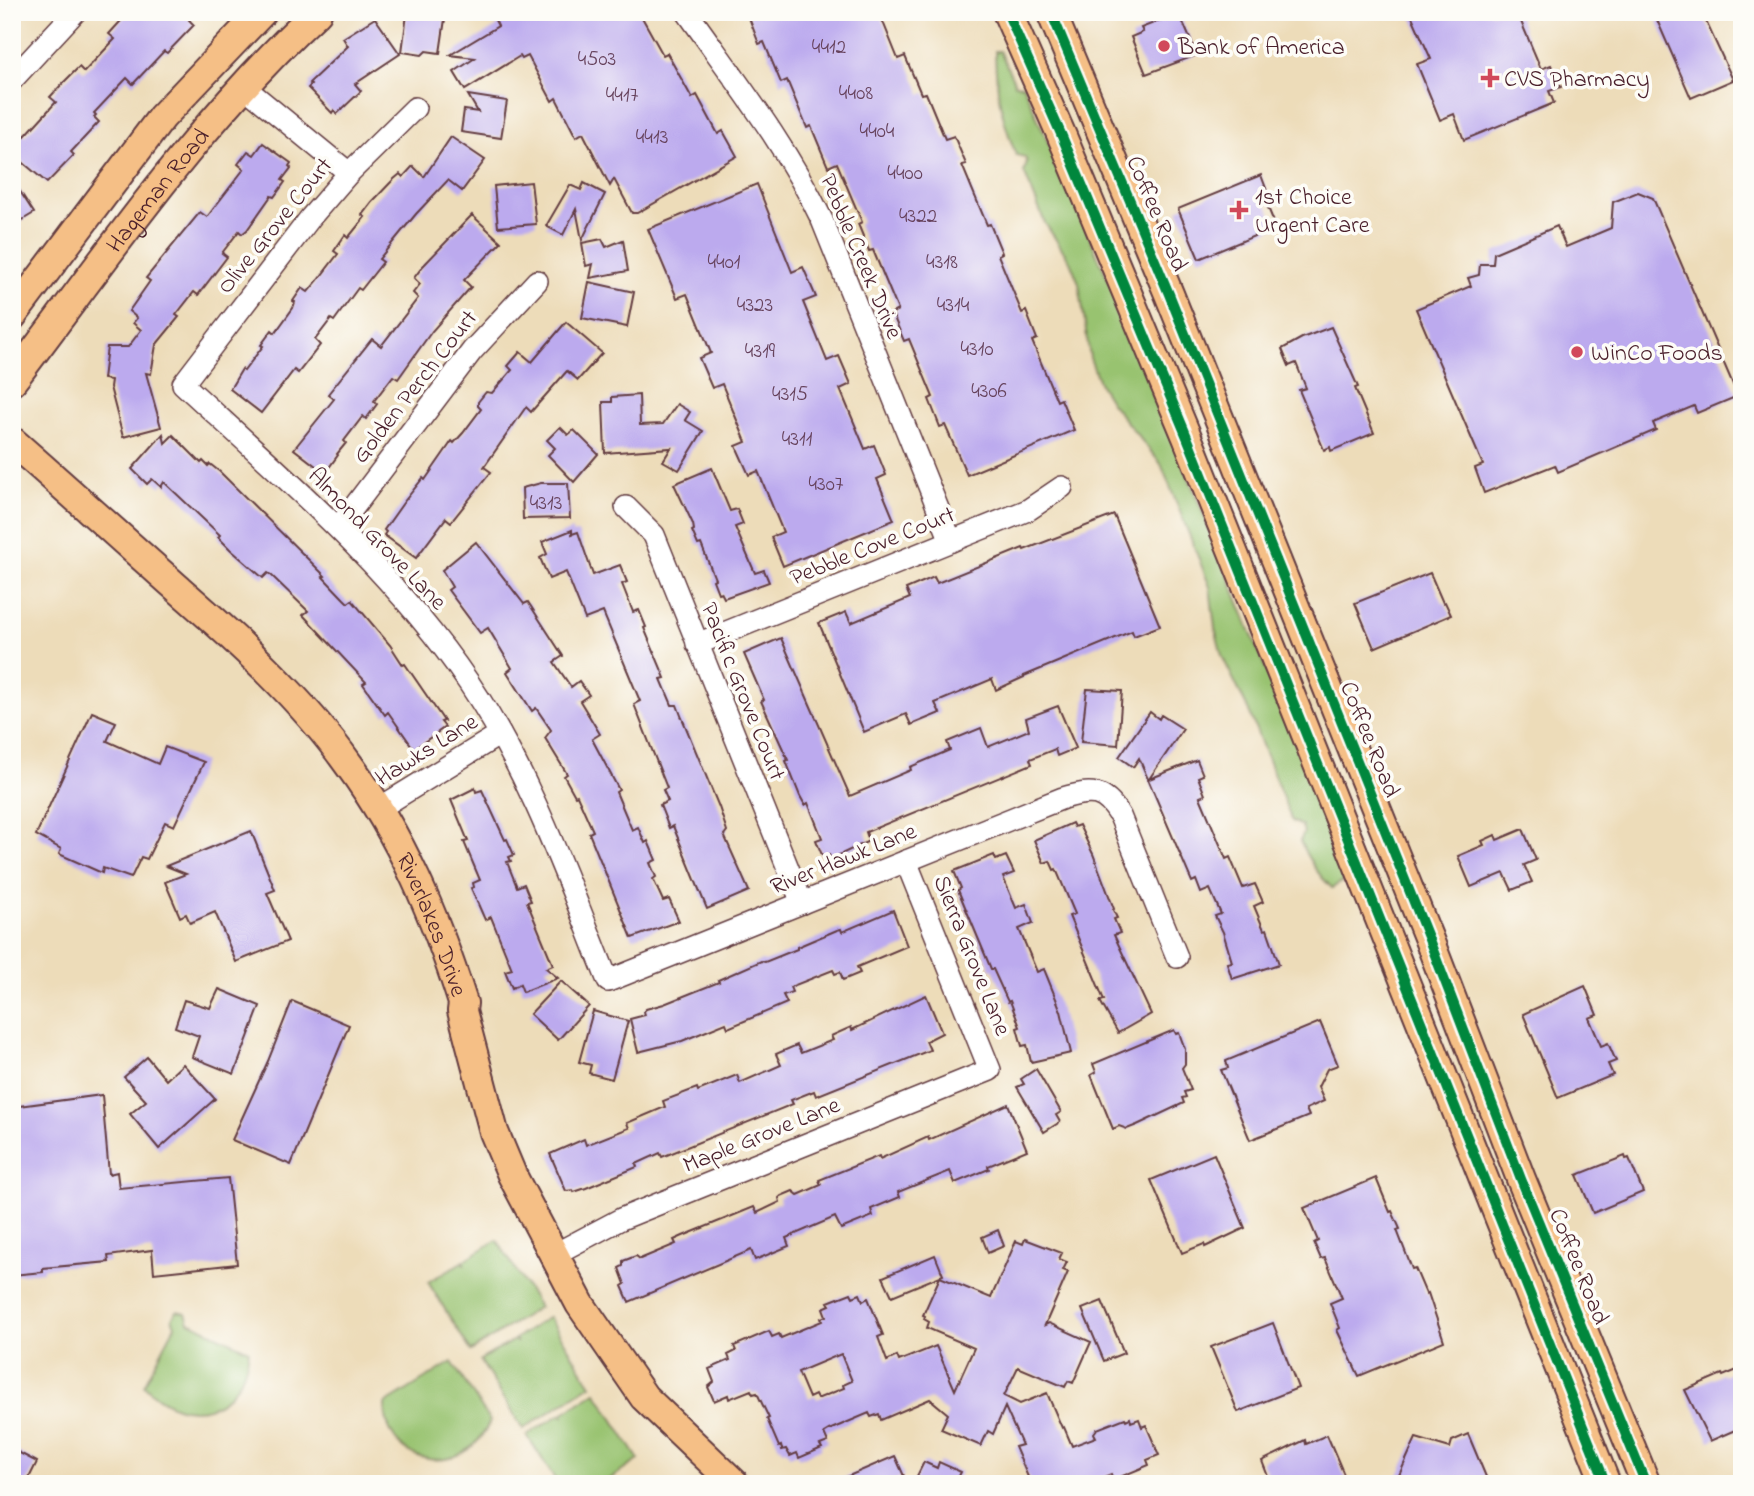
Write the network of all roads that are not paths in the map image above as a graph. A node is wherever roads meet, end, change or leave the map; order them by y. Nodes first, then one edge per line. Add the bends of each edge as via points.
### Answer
1 (75, 12) edge
2 (262, 12) edge
3 (282, 12) edge
4 (317, 12) edge
5 (687, 12) edge
6 (1007, 12) edge
7 (1051, 12) edge
8 (12, 80) edge
9 (243, 86) junction
10 (415, 108) dead end
11 (349, 173) junction
12 (537, 281) dead end
13 (12, 316) edge
14 (12, 381) edge
15 (183, 384) joint
16 (12, 441) edge
17 (1062, 487) dead end
18 (626, 507) dead end
19 (338, 528) junction
20 (951, 541) junction
21 (697, 644) junction
22 (500, 734) junction
23 (378, 809) junction
24 (906, 861) junction
25 (802, 903) junction
26 (1177, 957) dead end
27 (608, 981) joint
28 (990, 1070) joint
29 (555, 1254) junction
30 (735, 1484) edge
31 (1606, 1484) edge
32 (1646, 1484) edge

1 - 8 street
2 - 13 main road, Hageman Road via 162,117
3 - 9 main road via 251,48
4 - 9 main road, Hageman Road
5 - 20 street, Pebble Creek Drive via 803,181
6 - 31 main road via 1182,424
7 - 32 main road, Coffee Road via 1179,319
9 - 11 street
9 - 14 main road, Hageman Road via 197,138
10 - 11 street, Olive Grove Court
11 - 15 street, Olive Grove Court
12 - 19 street, Golden Perch Court via 472,351
15 - 19 street, Almond Grove Lane
16 - 23 main road, Riverlakes Drive via 283,684 334,744
17 - 20 street, Pebble Cove Court via 1028,510
18 - 21 street, Pacific Grove Court via 654,535
19 - 22 street, Almond Grove Lane via 434,635
20 - 21 street, Pebble Cove Court
21 - 25 street, Pacific Grove Court
22 - 23 street, Hawks Lane
22 - 27 street, Almond Grove Lane via 540,812
23 - 29 main road, Riverlakes Drive via 429,905 463,1003 494,1132
24 - 25 street, River Hawk Lane
24 - 26 street, River Hawk Lane via 1063,798 1100,793 1120,816
24 - 28 street, Sierra Grove Lane
25 - 27 street, River Hawk Lane
28 - 29 street, Maple Grove Lane via 621,1219
29 - 30 main road, Riverlakes Drive via 580,1304 644,1398

